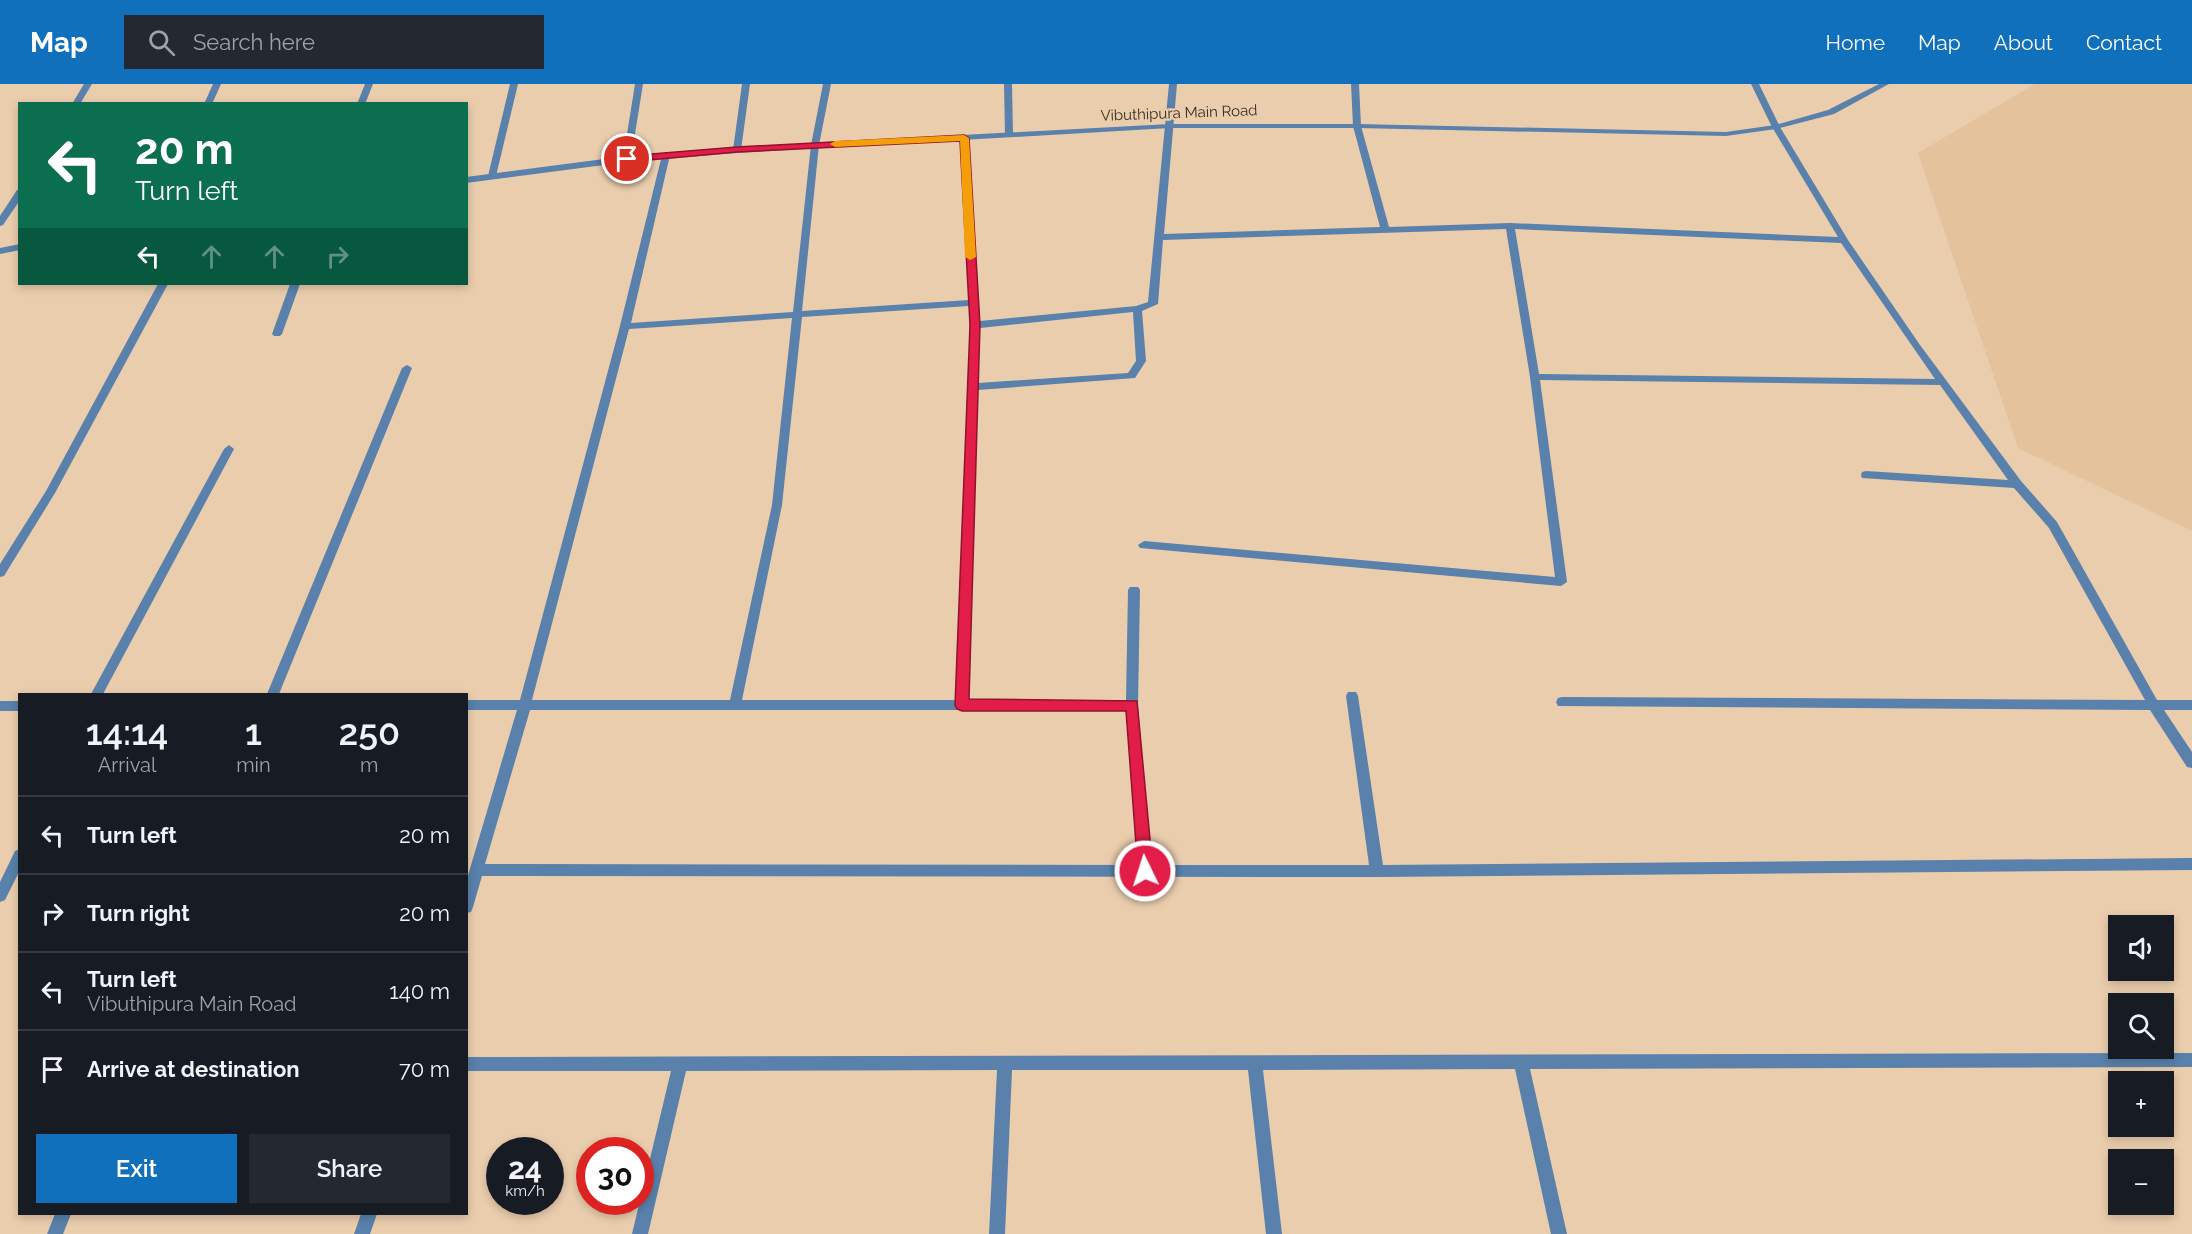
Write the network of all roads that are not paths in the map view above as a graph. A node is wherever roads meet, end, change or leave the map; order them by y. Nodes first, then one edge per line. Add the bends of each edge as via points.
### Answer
1 (88, 84) edge
2 (217, 84) edge
3 (369, 84) edge
4 (514, 84) edge
5 (639, 84) edge
6 (746, 84) edge
7 (827, 84) edge
8 (1008, 84) edge
9 (1173, 84) edge
10 (1355, 84) edge
11 (1755, 84) edge
12 (1885, 84) edge
13 (77, 102) edge
14 (209, 102) edge
15 (362, 102) edge
16 (1170, 126) junction
17 (1357, 126) junction
18 (1776, 127) junction
19 (1009, 135) junction
20 (964, 138) junction
21 (815, 145) junction
22 (737, 150) junction
23 (666, 155) junction
24 (627, 159) junction
25 (492, 176) junction
26 (468, 180) edge
27 (18, 195) edge
28 (0, 223) edge
29 (1510, 226) junction
30 (1385, 230) junction
31 (1159, 237) junction
32 (1844, 240) junction
33 (18, 247) edge
34 (0, 250) edge
35 (163, 285) edge
36 (295, 285) edge
37 (973, 303) junction
38 (1137, 309) junction
39 (796, 315) junction
40 (975, 325) junction
41 (625, 326) junction
42 (277, 334) dead end
43 (407, 368) dead end
44 (1535, 377) junction
45 (1942, 382) junction
46 (974, 387) junction
47 (229, 449) dead end
48 (1866, 475) dead end
49 (2017, 484) junction
50 (1144, 545) dead end
51 (0, 573) edge
52 (1134, 590) dead end
53 (98, 693) edge
54 (273, 693) edge
55 (1352, 696) dead end
56 (1562, 702) dead end
57 (468, 705) edge
58 (525, 705) junction
59 (735, 705) junction
60 (962, 705) junction
61 (1132, 705) junction
62 (2154, 705) junction
63 (2192, 705) edge
64 (0, 706) edge
65 (18, 706) edge
66 (2192, 763) edge
67 (18, 859) edge
68 (2192, 864) edge
69 (478, 870) junction
70 (1145, 871) junction
71 (1377, 871) junction
72 (0, 896) edge
73 (468, 901) edge
74 (2192, 1060) edge
75 (1005, 1062) junction
76 (1255, 1062) junction
77 (1521, 1062) junction
78 (680, 1063) junction
79 (468, 1064) edge
80 (63, 1215) edge
81 (369, 1215) edge
82 (55, 1234) edge
83 (362, 1234) edge
84 (639, 1234) edge
85 (997, 1234) edge
86 (1274, 1234) edge
87 (1559, 1234) edge

1 - 13 street
2 - 14 street
3 - 15 street
4 - 25 street
5 - 24 street
6 - 22 street
7 - 21 street
8 - 19 street
9 - 16 street
10 - 17 street
11 - 18 street
12 - 18 street, Vibuthipura Main Road via 1831,112
16 - 17 street, Vibuthipura Main Road
16 - 19 street, Vibuthipura Main Road
16 - 31 street
17 - 18 street, Vibuthipura Main Road via 1726,134
17 - 30 street
18 - 32 street
19 - 20 street, Vibuthipura Main Road
20 - 21 street, Vibuthipura Main Road
20 - 37 street
21 - 22 street, Vibuthipura Main Road
21 - 39 street
22 - 23 street, Vibuthipura Main Road
23 - 24 street, Vibuthipura Main Road
23 - 41 street
24 - 25 street, Vibuthipura Main Road
25 - 26 street, Vibuthipura Main Road
27 - 28 street
29 - 30 street
29 - 32 street
29 - 44 street
30 - 31 street
31 - 38 street via 1153,304
32 - 45 street
33 - 34 street
35 - 51 street via 50,493
36 - 42 street
37 - 39 street
37 - 40 street
38 - 40 street
38 - 46 street via 1142,361 1131,376
39 - 41 street
39 - 59 street via 777,505
40 - 46 street
41 - 58 street
43 - 54 street
44 - 45 street
44 - 50 street via 1561,582
45 - 49 street
46 - 60 street
47 - 53 street
48 - 49 street
49 - 62 street via 2053,525
52 - 61 street
55 - 71 street
56 - 62 street
57 - 58 street
58 - 59 street
58 - 69 street
59 - 60 street
60 - 61 street
61 - 70 street
62 - 63 street
62 - 66 street
64 - 65 street
67 - 72 street
68 - 71 street
69 - 70 street
69 - 73 street
70 - 71 street
74 - 77 street
75 - 76 street
75 - 78 street
75 - 85 street
76 - 77 street
76 - 86 street
77 - 87 street
78 - 79 street
78 - 84 street
80 - 82 street
81 - 83 street

